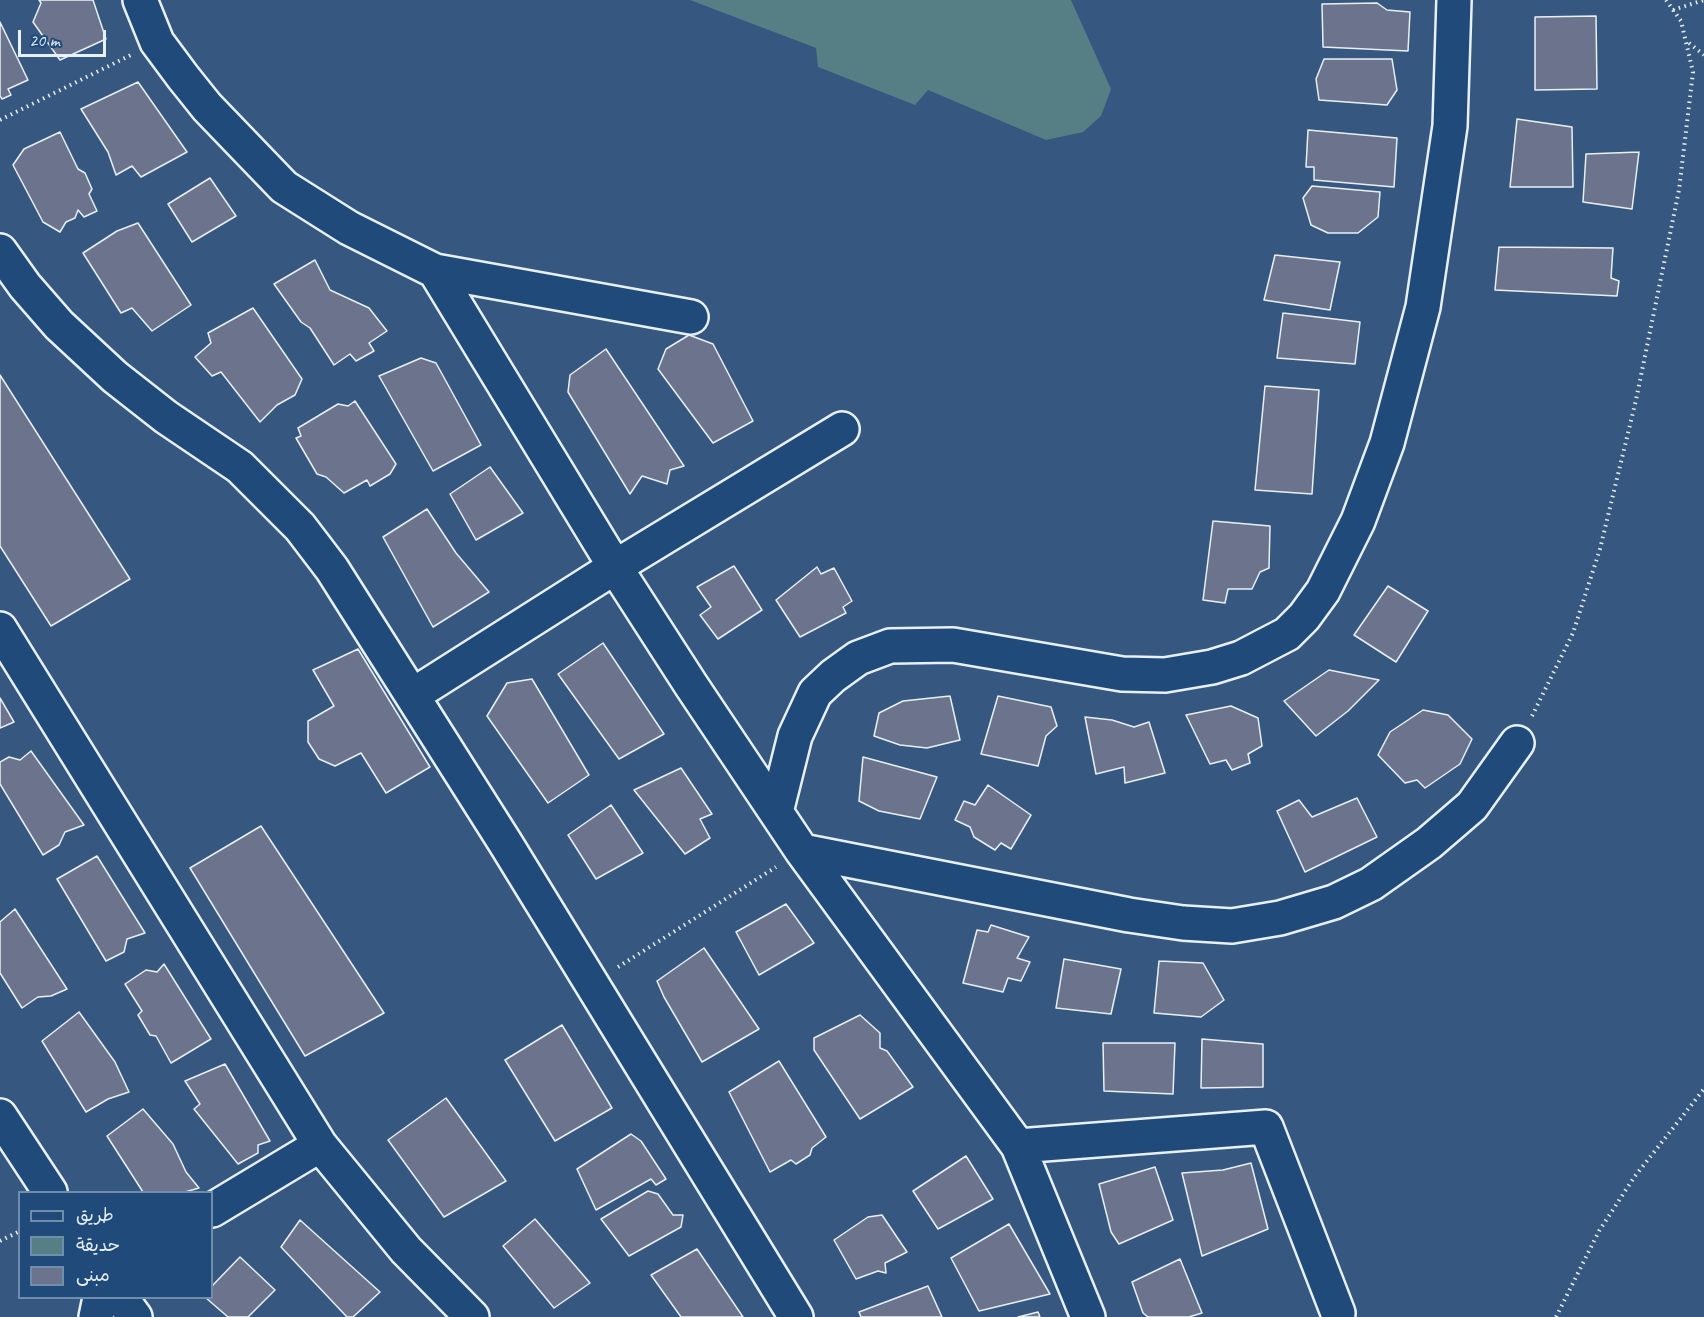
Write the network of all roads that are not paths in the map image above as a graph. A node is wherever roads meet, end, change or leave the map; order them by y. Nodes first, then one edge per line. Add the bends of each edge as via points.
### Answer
1 (140, 0) edge
2 (1454, 0) edge
3 (0, 251) edge
4 (435, 271) junction
5 (691, 317) dead end
6 (842, 429) dead end
7 (615, 567) junction
8 (0, 630) edge
9 (413, 695) junction
10 (1517, 743) road end
11 (776, 812) junction
12 (802, 851) junction
13 (0, 1116) edge
14 (320, 1145) junction
15 (1018, 1146) junction
16 (49, 1191) edge
17 (213, 1209) edge
18 (100, 1299) edge
19 (122, 1299) edge
20 (1338, 1313) dead end
21 (96, 1317) edge
22 (135, 1317) edge
23 (472, 1317) edge
24 (796, 1317) edge
25 (1088, 1317) edge

1 - 4 street via 157,42 207,107 284,187 349,228
2 - 11 street via 1450,126 1423,307 1387,443 1358,521 1323,591 1304,617 1287,634 1241,658 1165,675 1122,674 953,645 890,646 858,658 815,693 795,736
3 - 9 street via 59,325 115,377 240,467 271,495 332,569
4 - 5 street
4 - 7 street
6 - 7 street
7 - 9 street
7 - 11 street
8 - 14 street
9 - 24 street
10 - 12 street via 1472,806 1429,843 1371,884 1334,902 1280,918 1232,926 1129,915
11 - 12 street
12 - 15 street
13 - 16 street
14 - 17 street
14 - 23 street via 406,1250
15 - 20 street via 1266,1127
15 - 25 street
18 - 21 street
19 - 22 street

